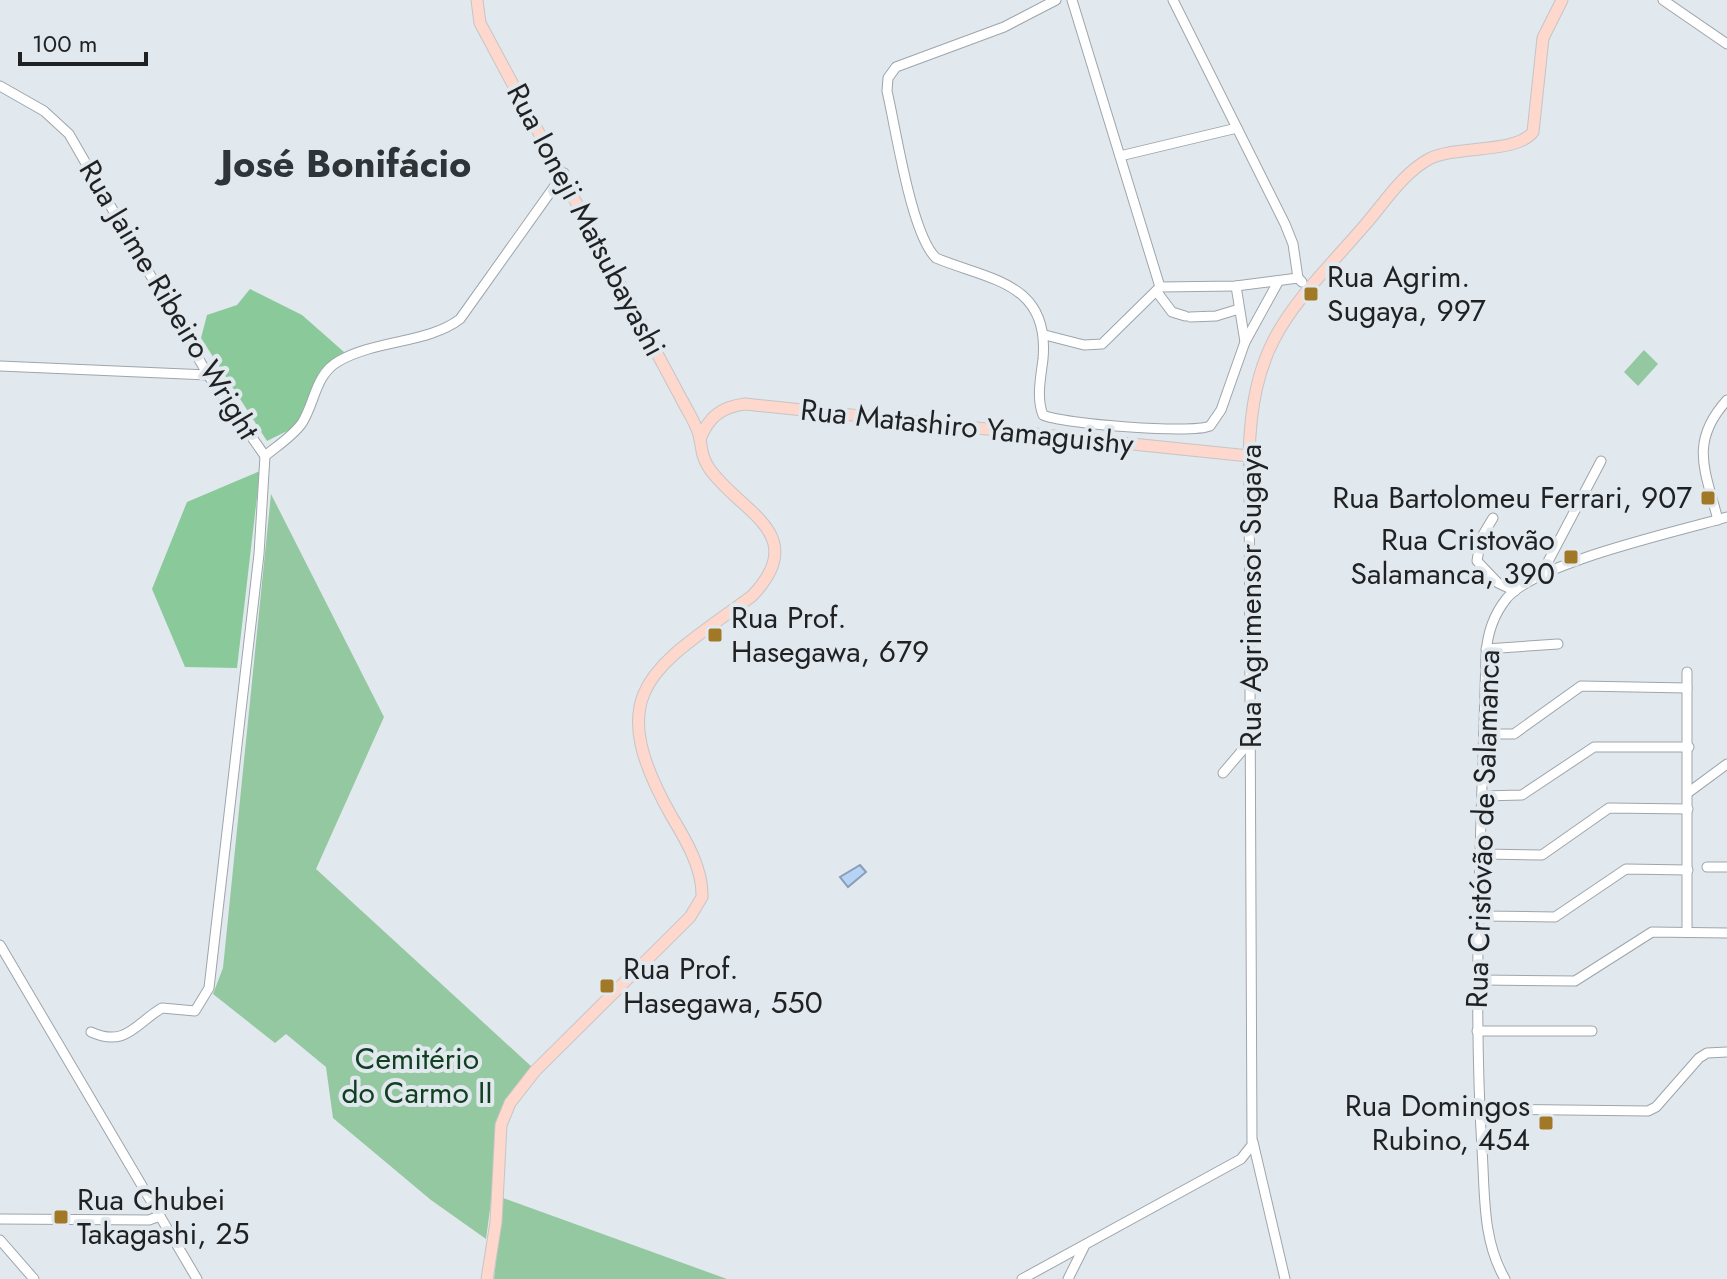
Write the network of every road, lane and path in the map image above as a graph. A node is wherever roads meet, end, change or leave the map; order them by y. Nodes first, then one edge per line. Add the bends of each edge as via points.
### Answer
1 (477, 0) edge
2 (1056, 0) edge
3 (1072, 0) edge
4 (1173, 0) edge
5 (1562, 0) edge
6 (1663, 0) edge
7 (1727, 44) edge
8 (0, 86) edge
9 (1237, 128) junction
10 (1120, 156) junction
11 (564, 173) junction
12 (1278, 282) junction
13 (1304, 283) junction
14 (1236, 286) junction
15 (1159, 290) junction
16 (1239, 309) junction
17 (1045, 335) junction
18 (1245, 342) junction
19 (0, 366) edge
20 (208, 375) junction
21 (1727, 400) edge
22 (700, 439) junction
23 (265, 456) junction
24 (1249, 456) junction
25 (1601, 461) dead end
26 (1493, 518) dead end
27 (1722, 518) edge
28 (1542, 573) junction
29 (1515, 591) junction
30 (1558, 644) dead end
31 (1486, 649) junction
32 (1687, 672) dead end
33 (1687, 688) junction
34 (1484, 734) junction
35 (1252, 739) junction
36 (1689, 747) junction
37 (1727, 764) edge
38 (1223, 773) dead end
39 (1689, 792) junction
40 (1483, 796) junction
41 (1688, 809) junction
42 (1482, 854) junction
43 (1707, 867) dead end
44 (1727, 867) edge
45 (1688, 870) junction
46 (1481, 916) junction
47 (1687, 932) junction
48 (1727, 933) edge
49 (0, 945) edge
50 (1480, 980) junction
51 (1477, 1031) junction
52 (1592, 1031) dead end
53 (91, 1032) dead end
54 (1727, 1052) edge
55 (1480, 1109) junction
56 (1253, 1141) junction
57 (160, 1216) junction
58 (0, 1219) edge
59 (0, 1240) edge
60 (1084, 1247) junction
61 (34, 1279) edge
62 (197, 1279) edge
63 (487, 1279) edge
64 (1022, 1279) edge
65 (1068, 1279) edge
66 (1285, 1279) edge
67 (1505, 1279) edge

1 - 11 main road, Rua Ioneji Matsubayashi via 480,23
2 - 17 street via 1004,27 896,67 887,91 915,215 929,252 1013,287
3 - 10 street
4 - 9 street
5 - 13 main road, Rua Agrimensor Sugaya via 1543,38 1536,126 1529,138 1445,154 1420,165
6 - 7 street
8 - 20 street, Rua Jaime Ribeiro Wright via 44,111 69,134
9 - 10 street
9 - 13 street via 1289,234
10 - 15 street
11 - 22 main road, Rua Ioneji Matsubayashi
11 - 23 street, Rua Jaime Ribeiro Wright via 460,319 339,360 323,376 300,426
12 - 13 street
12 - 14 street
12 - 18 street
13 - 24 main road, Rua Agrimensor Sugaya via 1261,366 1250,417
14 - 15 street
14 - 16 street
15 - 16 street via 1172,312 1188,316
15 - 17 street via 1102,344
16 - 18 street
17 - 18 street via 1043,415 1193,430 1215,421
19 - 20 street
20 - 23 street, Rua Jaime Ribeiro Wright
21 - 27 street via 1709,422 1702,449
22 - 24 main road, Rua Matashiro Yamaguishy via 715,415 745,404
22 - 63 main road, Rua Ioneji Matsubayashi via 712,472 765,523 774,559 764,584 657,667 642,693 642,748 656,788 691,853 702,897 690,917 535,1071 510,1103 501,1125
23 - 53 street via 259,554 209,988 195,1011 162,1008 124,1037
24 - 35 street, Rua Agrimensor Sugaya
25 - 28 street
26 - 29 street via 1478,545 1477,561 1498,583
27 - 28 street, Rua Cristóvão de Salamanca
28 - 29 street, Rua Cristóvão de Salamanca
29 - 31 street, Rua Cristóvão de Salamanca via 1496,614
30 - 31 street
31 - 34 street, Rua Cristóvão de Salamanca
32 - 33 street
33 - 34 street via 1581,686 1514,734
33 - 36 street
34 - 40 street, Rua Cristóvão de Salamanca
35 - 38 street
35 - 56 street, Rua Agrimensor Sugaya
36 - 39 street
36 - 40 street via 1594,747 1522,795
37 - 39 street
39 - 41 street
40 - 42 street, Rua Cristóvão de Salamanca
41 - 42 street via 1609,808 1542,855
41 - 45 street
42 - 46 street, Rua Cristóvão de Salamanca
43 - 44 street
45 - 46 street via 1626,869 1555,917
45 - 47 street
46 - 50 street, Rua Cristóvão de Salamanca
47 - 48 street
47 - 50 street via 1643,936 1575,981
49 - 57 street
50 - 51 street, Rua Cristóvão de Salamanca
51 - 52 street
51 - 55 street, Rua Cristóvão de Salamanca
54 - 55 street via 1699,1058 1648,1111
55 - 67 street, Rua Cristóvão de Salamanca via 1488,1236
56 - 60 street via 1241,1159
56 - 66 street, Rua Agrimensor Sugaya
57 - 58 street
57 - 62 street
59 - 61 street
60 - 64 street
60 - 65 street

